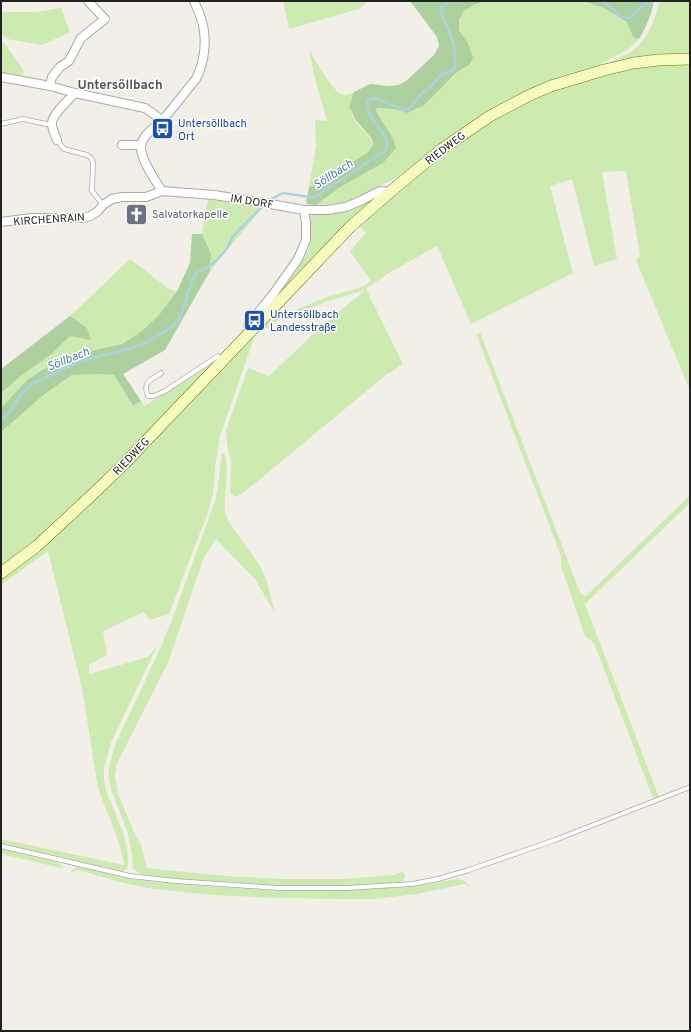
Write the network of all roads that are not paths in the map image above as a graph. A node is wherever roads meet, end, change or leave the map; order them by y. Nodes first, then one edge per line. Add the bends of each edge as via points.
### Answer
1 (88, 1) edge
2 (194, 1) edge
3 (690, 59) edge
4 (1, 77) edge
5 (50, 86) junction
6 (75, 93) junction
7 (162, 120) junction
8 (1, 124) edge
9 (52, 125) junction
10 (56, 140) joint
11 (122, 145) dead end
12 (141, 145) junction
13 (162, 191) junction
14 (390, 192) junction
15 (103, 205) junction
16 (304, 210) junction
17 (1, 222) edge
18 (253, 329) junction
19 (224, 359) junction
20 (161, 373) dead end
21 (1, 573) edge
22 (690, 787) edge
23 (1, 846) edge

1 - 5 street via 105,19 81,38 69,61 52,77
2 - 7 street via 204,30 201,67 196,79
3 - 14 main road, RIEDWEG via 634,63 551,86 530,95 466,132
4 - 5 street
5 - 6 street
6 - 7 street via 145,108
6 - 9 street via 57,113
7 - 12 street via 149,132
8 - 9 lane via 23,119
9 - 10 street
10 - 15 lane via 64,149 91,158 92,191
11 - 12 street
12 - 13 street via 143,158
13 - 15 street, KIRCHENRAIN via 146,197 112,199
13 - 16 street, IM DORF via 214,195
14 - 16 street, IM DORF via 380,191 346,207
14 - 18 main road, RIEDWEG via 350,227
15 - 17 street, KIRCHENRAIN via 97,212 82,218 32,218
16 - 18 street via 306,240 298,259 248,325
18 - 19 main road, RIEDWEG
19 - 20 lane via 218,356 165,391 148,396 148,381
19 - 21 main road, RIEDWEG via 94,493 37,546
22 - 23 lane via 476,868 412,884 347,888 279,888 175,881 115,873

